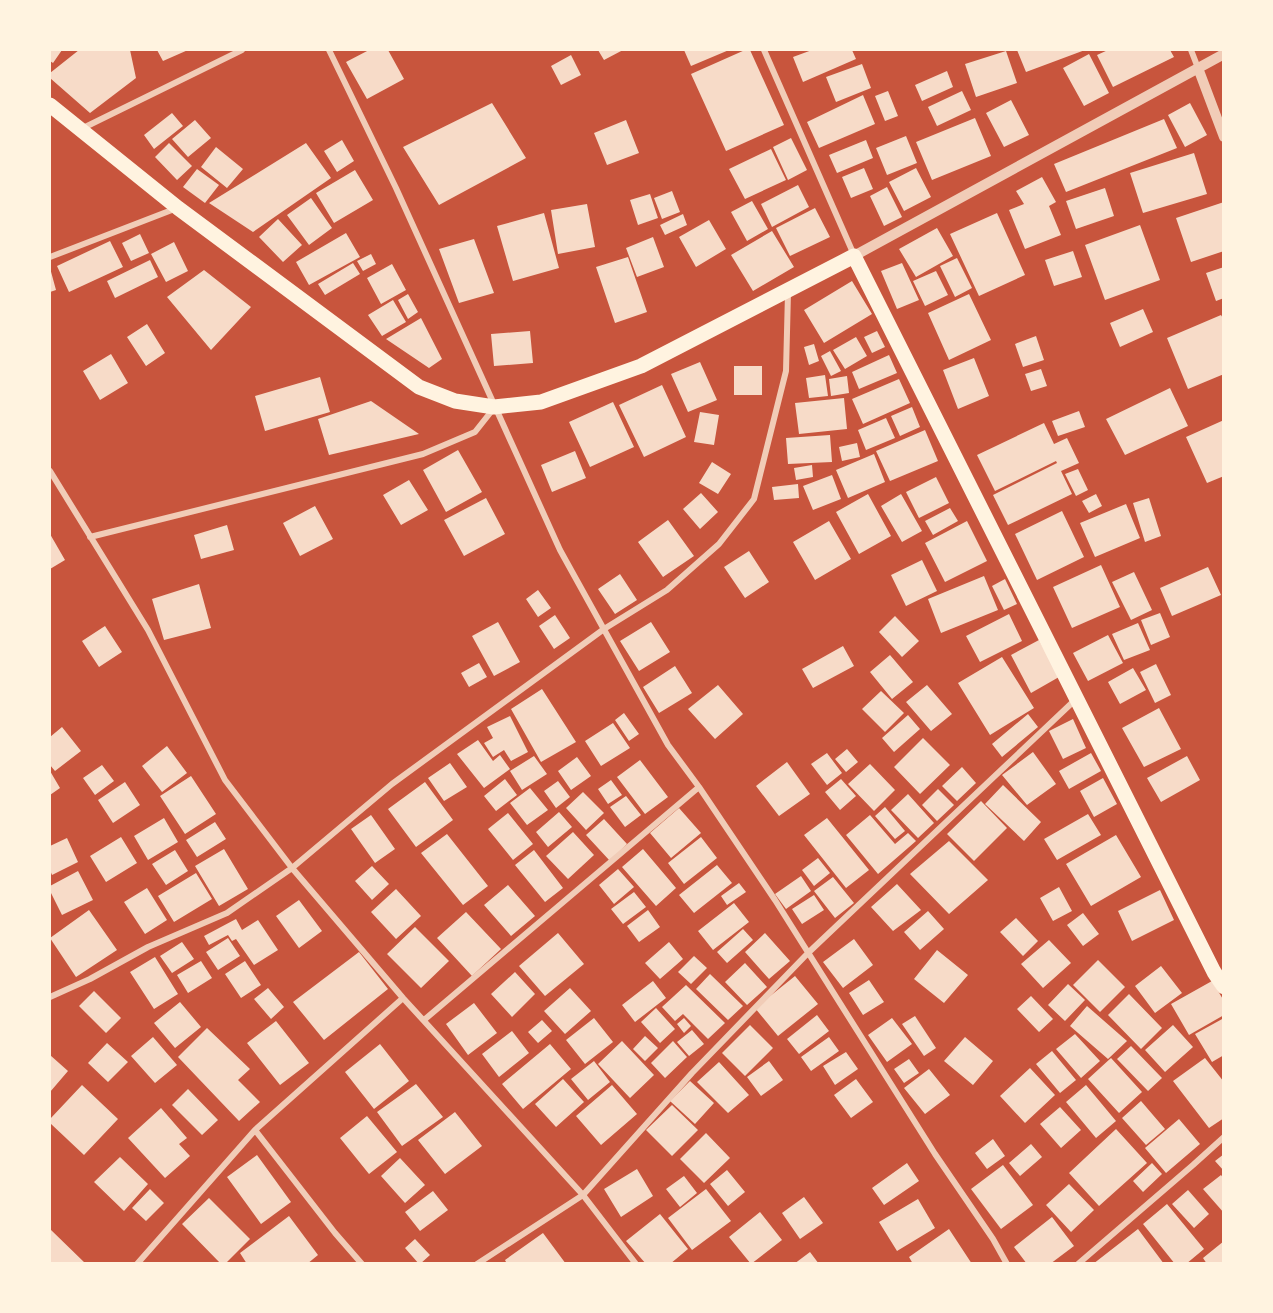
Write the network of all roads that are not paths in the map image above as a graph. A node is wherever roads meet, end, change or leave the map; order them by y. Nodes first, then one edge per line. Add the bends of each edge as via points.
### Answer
1 (242, 50) edge
2 (330, 50) edge
3 (764, 50) edge
4 (1191, 50) edge
5 (1224, 54) edge
6 (1198, 68) junction
7 (50, 105) edge
8 (80, 129) junction
9 (1224, 137) edge
10 (178, 208) junction
11 (854, 256) junction
12 (50, 257) edge
13 (788, 290) junction
14 (494, 407) junction
15 (50, 471) edge
16 (90, 537) junction
17 (604, 629) junction
18 (1076, 699) junction
19 (699, 787) junction
20 (292, 868) junction
21 (808, 952) junction
22 (1224, 987) edge
23 (50, 997) edge
24 (403, 998) junction
25 (424, 1020) junction
26 (255, 1130) junction
27 (1224, 1137) edge
28 (584, 1195) junction
29 (137, 1263) edge
30 (362, 1263) edge
31 (477, 1263) edge
32 (636, 1263) edge
33 (1007, 1263) edge
34 (1078, 1263) edge

1 - 8 street
2 - 14 street
3 - 11 street
4 - 6 street
5 - 6 street
6 - 9 street
6 - 11 street
7 - 8 main road
8 - 10 main road
10 - 12 street
10 - 14 main road via 419,387 455,401
11 - 13 main road
11 - 18 main road
13 - 14 main road via 641,366 542,402
13 - 17 street via 786,371 754,499 719,544 667,590
14 - 16 street via 476,432 423,454
14 - 17 street via 560,550
15 - 16 street
16 - 20 street via 148,630 225,780
17 - 19 street via 668,745
17 - 20 street via 392,784
18 - 21 street
18 - 22 main road
19 - 21 street
19 - 25 street
20 - 23 street via 227,913 148,947
20 - 24 street
21 - 28 street via 692,1073
21 - 33 street
24 - 25 street
24 - 26 street
25 - 28 street
26 - 29 street
26 - 30 street
27 - 34 street
28 - 31 street
28 - 32 street

